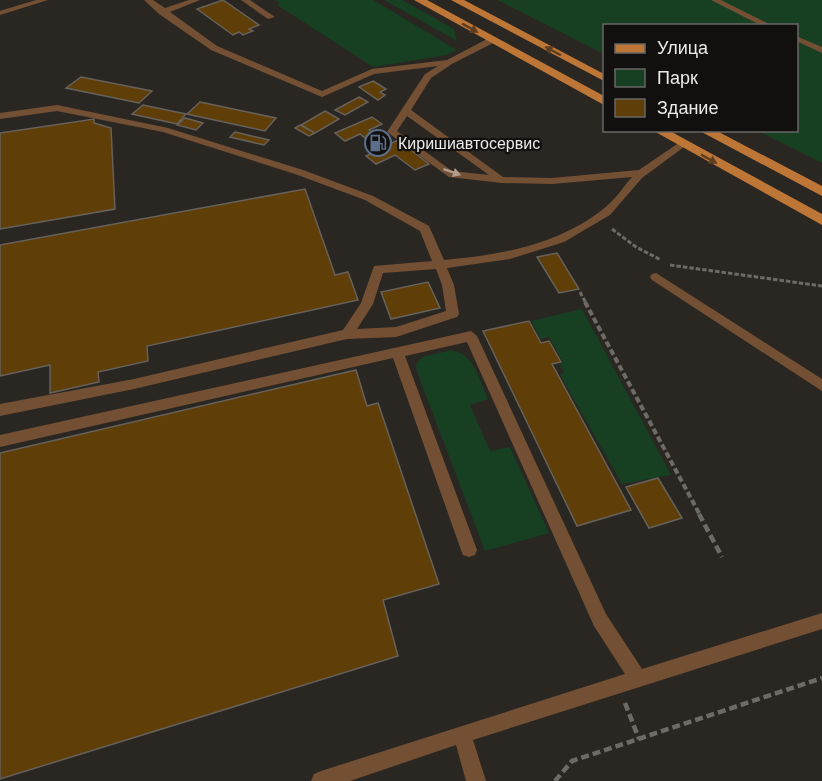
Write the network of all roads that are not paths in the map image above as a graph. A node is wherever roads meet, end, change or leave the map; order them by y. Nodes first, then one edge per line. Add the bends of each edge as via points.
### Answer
1 (44, 0) edge
2 (148, 0) edge
3 (196, 0) edge
4 (245, 0) edge
5 (419, 0) edge
6 (456, 0) edge
7 (715, 0) edge
8 (162, 12) junction
9 (0, 13) edge
10 (271, 17) dead end
11 (766, 24) edge
12 (798, 39) edge
13 (492, 40) junction
14 (822, 50) edge
15 (448, 62) junction
16 (603, 77) edge
17 (603, 100) edge
18 (406, 111) junction
19 (0, 116) edge
20 (662, 132) edge
21 (708, 132) edge
22 (683, 144) junction
23 (641, 173) junction
24 (502, 180) junction
25 (822, 192) edge
26 (822, 220) edge
27 (441, 265) junction
28 (656, 277) dead end
29 (347, 334) junction
30 (397, 352) junction
31 (822, 386) edge
32 (0, 410) edge
33 (0, 441) edge
34 (469, 550) dead end
35 (822, 622) edge
36 (638, 679) junction
37 (462, 734) junction
38 (321, 781) edge
39 (476, 781) edge

1 - 9 lane
2 - 8 lane
3 - 8 lane
4 - 10 lane
5 -> 13 main road
16 -> 6 main road
7 - 11 lane
8 - 15 lane via 214,48 322,94 372,72
12 - 14 lane
13 - 15 lane
13 - 17 main road
15 - 18 lane via 428,76
18 - 24 lane
18 -> 24 lane via 392,132 449,174
19 - 27 lane via 57,108 165,130 299,172 369,198 425,229
20 - 22 main road
21 - 25 main road
22 - 23 lane
22 -> 26 main road
23 - 24 lane via 552,181
23 - 27 lane via 617,203 581,229 506,255
27 - 29 lane via 378,269 367,304
27 - 29 lane via 453,314 396,332
28 - 31 lane
29 - 32 lane via 134,384
30 - 33 lane
30 - 34 lane
30 - 36 lane via 471,336 600,620
35 - 36 lane
36 - 37 lane
37 - 38 lane
37 - 39 lane

